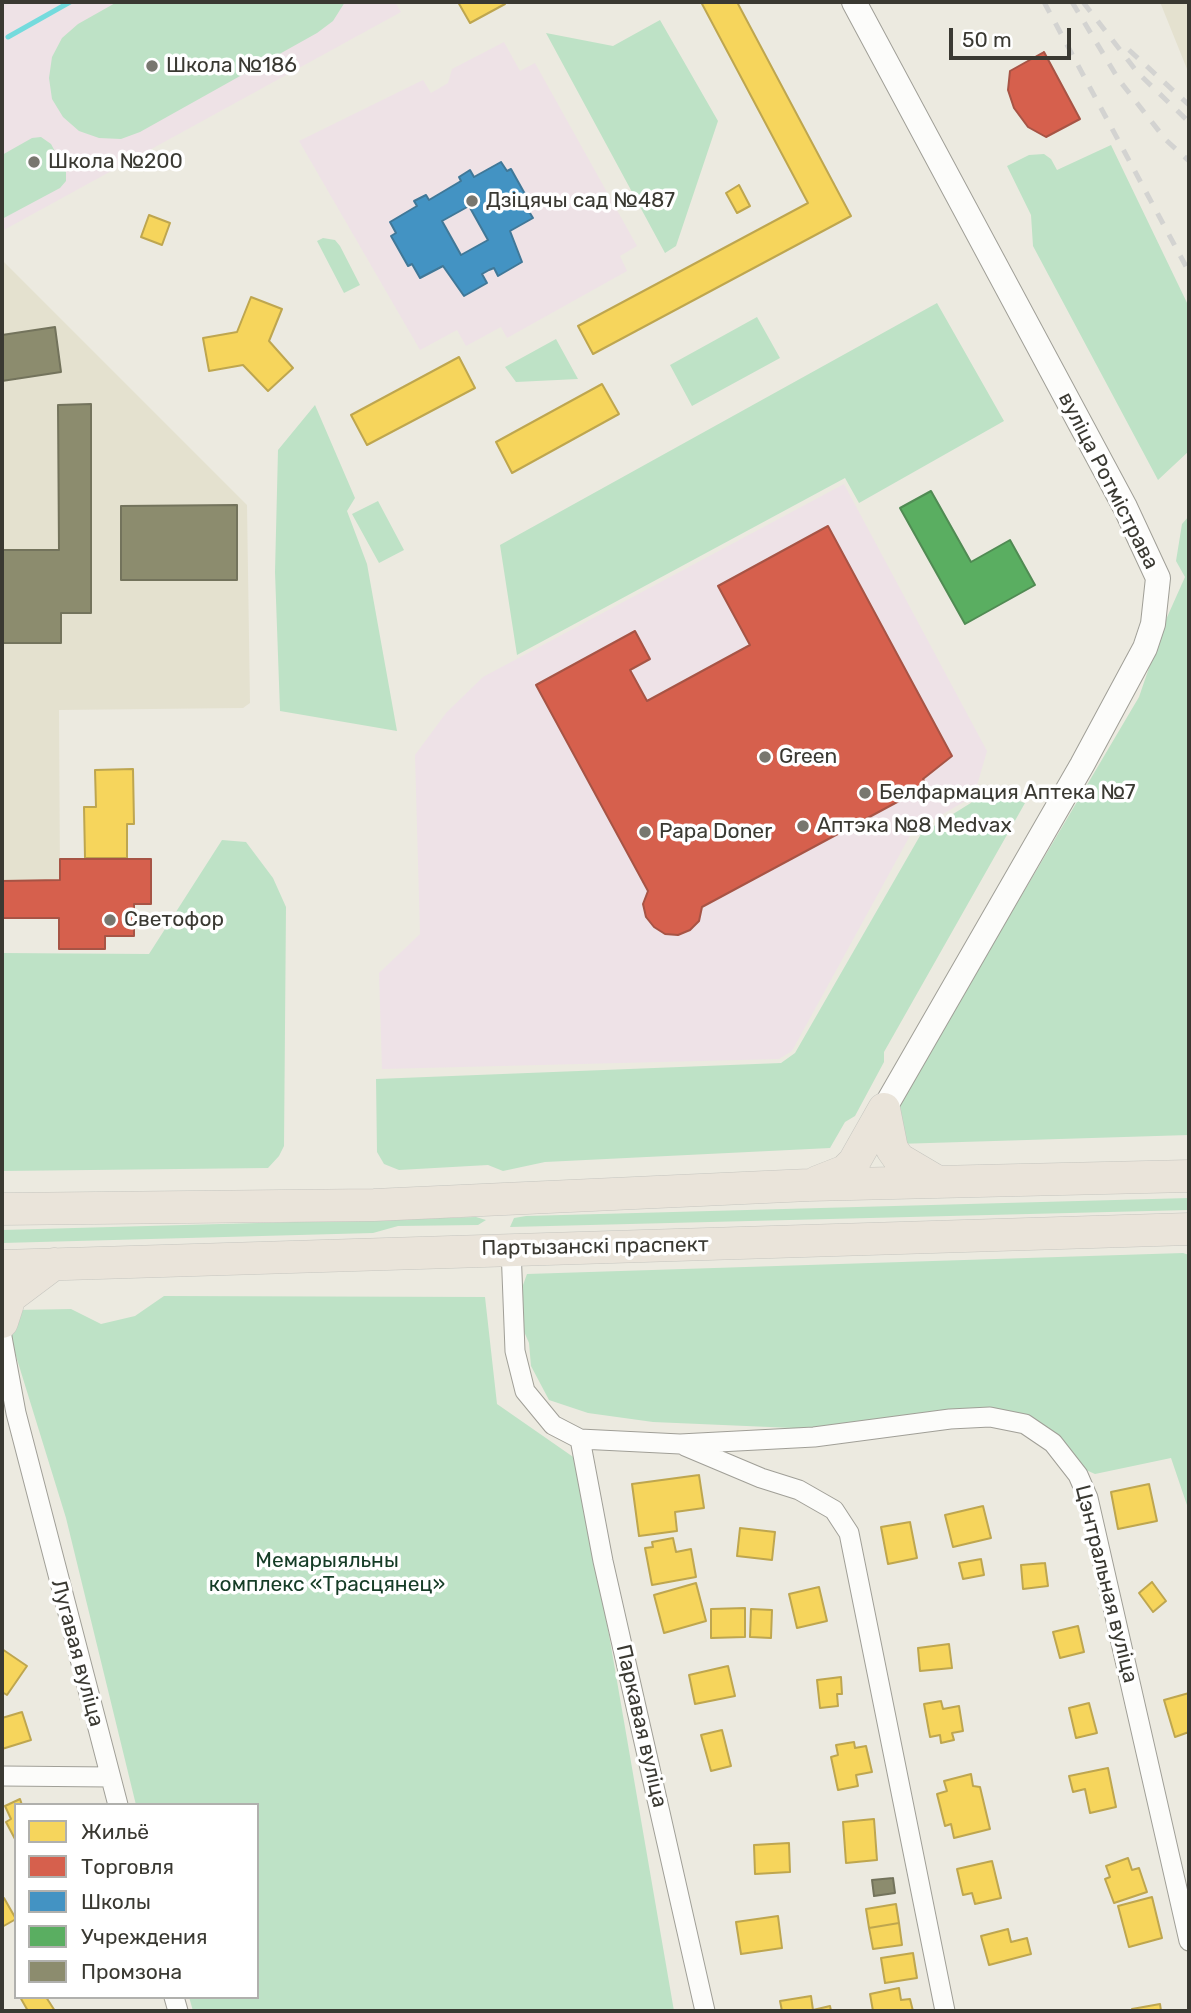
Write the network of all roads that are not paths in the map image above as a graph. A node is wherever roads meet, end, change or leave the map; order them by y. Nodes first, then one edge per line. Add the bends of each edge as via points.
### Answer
1 (854, 2) edge
2 (884, 1110) junction
3 (1189, 1176) edge
4 (938, 1182) junction
5 (809, 1185) junction
6 (502, 1200) junction
7 (2, 1209) edge
8 (1189, 1229) edge
9 (507, 1249) junction
10 (54, 1264) junction
11 (2, 1266) edge
12 (2, 1322) edge
13 (2, 1337) edge
14 (580, 1439) junction
15 (680, 1444) junction
16 (2, 1776) edge
17 (110, 1777) junction
18 (117, 1803) edge
19 (1189, 1941) edge
20 (705, 2011) edge
21 (946, 2011) edge

1 - 2 street, вуліца Ротмістрава via 1158,578 1145,648
2 - 4 highway via 892,1149 899,1159
2 - 5 highway via 854,1162 845,1171
3 - 4 highway
4 - 5 highway
5 - 6 highway
6 - 7 highway
6 - 9 highway
8 - 9 highway, Партызанскі праспект
9 - 10 highway, Партызанскі праспект
9 - 14 street via 515,1351 524,1391 553,1425
10 - 11 highway, Партызанскі праспект
10 - 12 highway via 10,1297
13 - 17 street, Лугавая вуліца via 45,1530
14 - 15 street, Цэнтральная вуліца
14 - 20 street, Паркавая вуліца via 603,1561
15 - 19 street, Цэнтральная вуліца via 814,1437 990,1417 1025,1424 1053,1443 1079,1475 1088,1498
15 - 21 street, Цэнтральная вуліца via 799,1490 834,1510 849,1533
16 - 17 street
17 - 18 street, Лугавая вуліца

